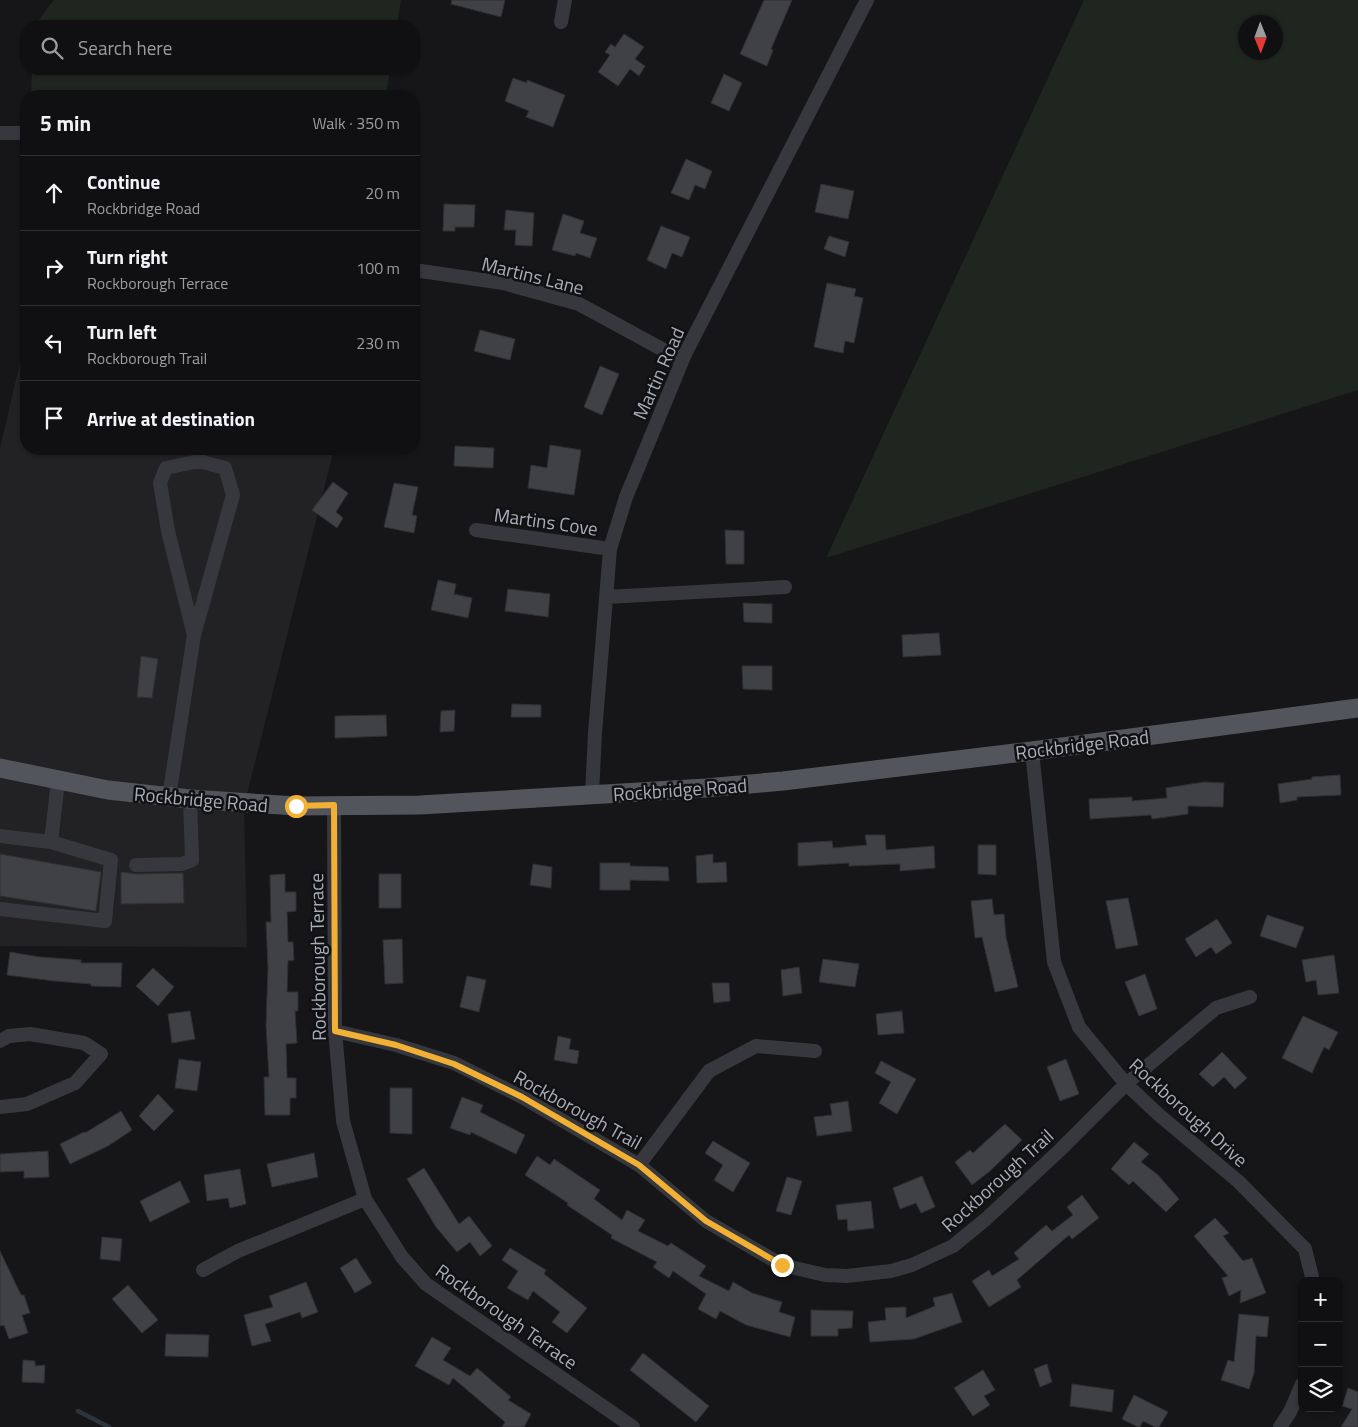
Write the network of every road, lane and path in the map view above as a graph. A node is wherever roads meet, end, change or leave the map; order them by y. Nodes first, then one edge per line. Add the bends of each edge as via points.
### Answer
1 (565, 0) edge
2 (867, 0) edge
3 (561, 22) dead end
4 (0, 133) edge
5 (20, 133) edge
6 (421, 271) dead end
7 (682, 360) junction
8 (476, 530) dead end
9 (610, 549) junction
10 (785, 587) dead end
11 (607, 597) junction
12 (194, 636) junction
13 (1358, 708) edge
14 (1032, 751) junction
15 (0, 768) edge
16 (58, 781) junction
17 (592, 794) junction
18 (169, 798) junction
19 (190, 799) junction
20 (334, 805) junction
21 (0, 836) edge
22 (51, 842) junction
23 (136, 864) dead end
24 (0, 909) edge
25 (1250, 997) dead end
26 (335, 1031) junction
27 (0, 1041) edge
28 (815, 1051) dead end
29 (1126, 1084) junction
30 (0, 1107) edge
31 (639, 1165) junction
32 (365, 1198) junction
33 (203, 1270) dead end
34 (1312, 1277) edge
35 (1298, 1393) edge
36 (633, 1427) edge
37 (1280, 1427) edge

1 - 3 street
2 - 7 street, Martin Road
4 - 5 street
6 - 7 street, Martins Lane via 503,284 580,304
7 - 9 street, Martin Road via 626,497
8 - 9 street, Martins Cove
9 - 11 street, Martin Road
10 - 11 street
11 - 17 street, Martin Road
12 - 12 street via 233,495 225,468 199,461 166,468 160,483 168,531
12 - 18 street
13 - 14 main road, Rockbridge Road
14 - 17 main road, Rockbridge Road via 783,781
14 - 29 street, Rockborough Drive via 1054,962 1078,1027
15 - 16 main road, Rockbridge Road
16 - 18 main road, Rockbridge Road
16 - 22 street
17 - 20 main road, Rockbridge Road via 420,805
18 - 19 main road, Rockbridge Road
19 - 20 main road, Rockbridge Road via 296,806
19 - 23 street via 192,860 182,864
20 - 26 street, Rockborough Terrace
21 - 22 street
22 - 24 street via 111,860 105,921
25 - 29 street, Rockborough Trail via 1216,1008
26 - 31 street, Rockborough Trail via 396,1045 454,1064 522,1097
26 - 32 street, Rockborough Terrace via 343,1121
27 - 30 street via 9,1036 30,1034 84,1043 101,1054 75,1083 27,1104
28 - 31 street via 756,1046 710,1071
29 - 31 street, Rockborough Trail via 986,1220 953,1246 912,1265 884,1272 847,1276 782,1265 706,1221
29 - 34 street, Rockborough Drive via 1239,1182 1304,1249
32 - 33 street via 238,1251
32 - 36 street, Rockborough Terrace via 402,1257 426,1284
35 - 37 street

